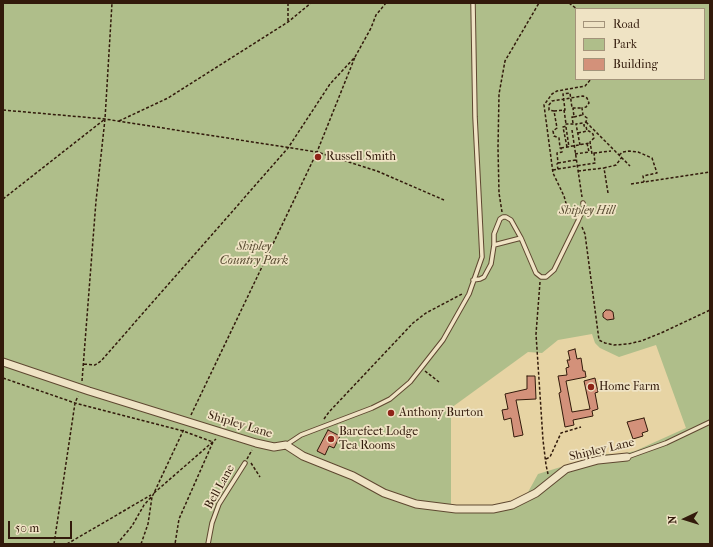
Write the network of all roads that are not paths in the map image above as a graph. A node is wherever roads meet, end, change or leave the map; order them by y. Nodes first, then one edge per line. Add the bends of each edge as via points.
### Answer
1 (473, 3) edge
2 (584, 205) road end
3 (521, 238) junction
4 (494, 245) junction
5 (474, 280) junction
6 (3, 362) edge
7 (710, 422) edge
8 (286, 445) junction
9 (627, 457) joint
10 (245, 463) road end
11 (208, 544) edge

1 - 5 lane via 475,117 482,257
2 - 3 lane via 554,270 546,277 536,273
3 - 4 lane
3 - 4 lane via 511,220 503,217 494,234
4 - 5 lane via 491,264 484,277
5 - 8 lane via 443,340 410,382 390,399 301,435
6 - 8 street, Shipley Lane via 256,443 274,447
7 - 9 lane, Shipley Lane via 666,443
8 - 9 street, Shipley Lane via 303,456 353,476 384,493 416,504 456,509 493,509 512,504 536,493 566,469 598,460
10 - 11 lane, Bell Lane via 219,504

